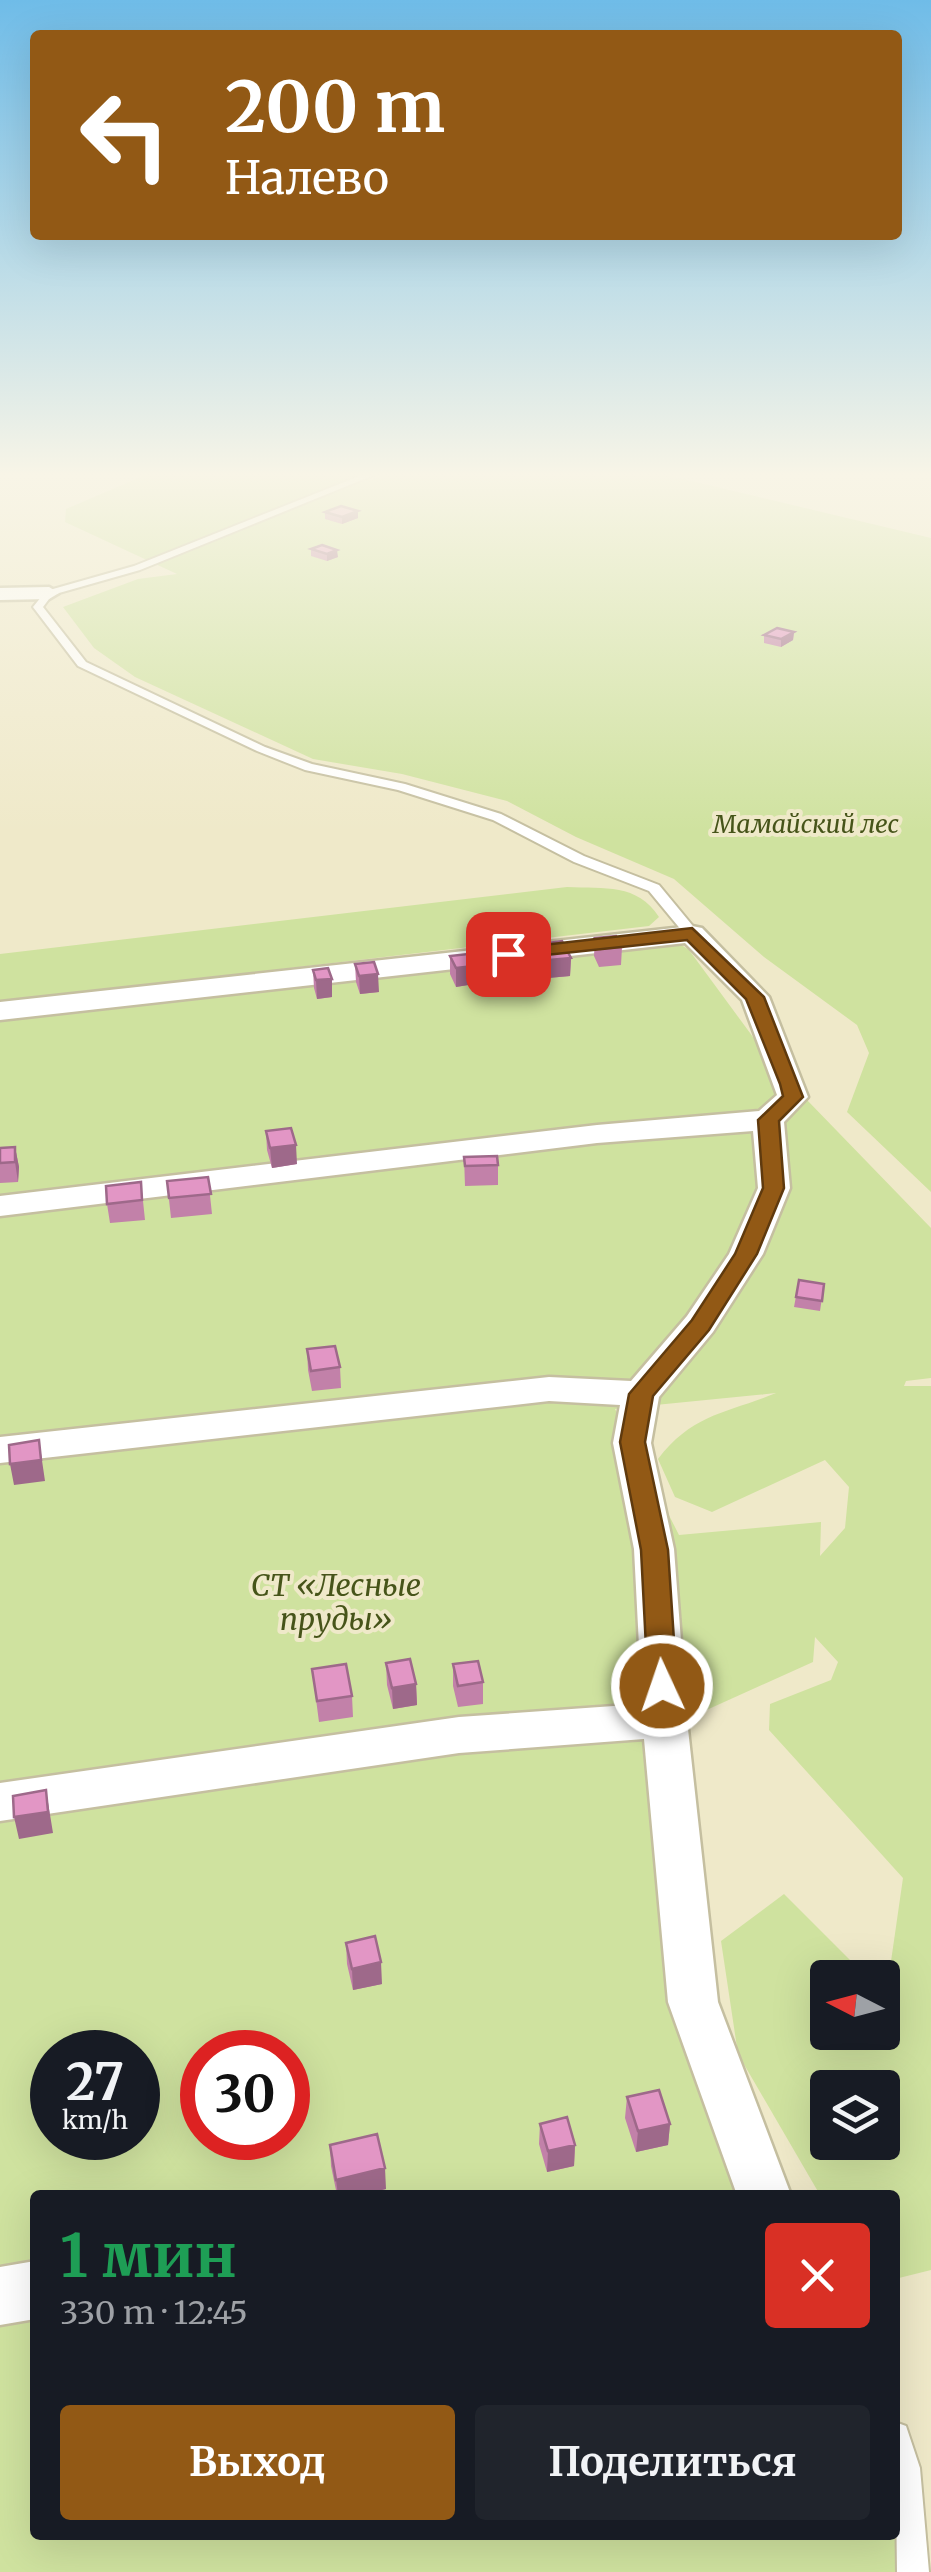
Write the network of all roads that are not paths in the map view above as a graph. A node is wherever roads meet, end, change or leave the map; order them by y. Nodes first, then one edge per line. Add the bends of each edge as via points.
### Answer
1 (48, 593) edge
2 (49, 593) edge
3 (0, 594) edge
4 (692, 934) junction
5 (0, 1010) edge
6 (768, 1120) junction
7 (0, 1206) edge
8 (641, 1394) junction
9 (0, 1450) edge
10 (664, 1720) junction
11 (0, 1802) edge
12 (762, 2190) edge
13 (30, 2291) edge
14 (0, 2296) edge
15 (900, 2452) edge
16 (913, 2572) edge

1 - 3 street
2 - 4 lane via 38,607 58,642 82,664 293,761 497,817 654,888
4 - 5 street
4 - 6 street via 754,997 762,1014 793,1097
6 - 7 street via 598,1134
6 - 8 street via 774,1188 746,1254 700,1324
8 - 9 street via 548,1389
8 - 10 street via 632,1442 654,1550
10 - 11 street via 459,1735
10 - 12 street via 692,2002
13 - 14 street
15 - 16 lane

